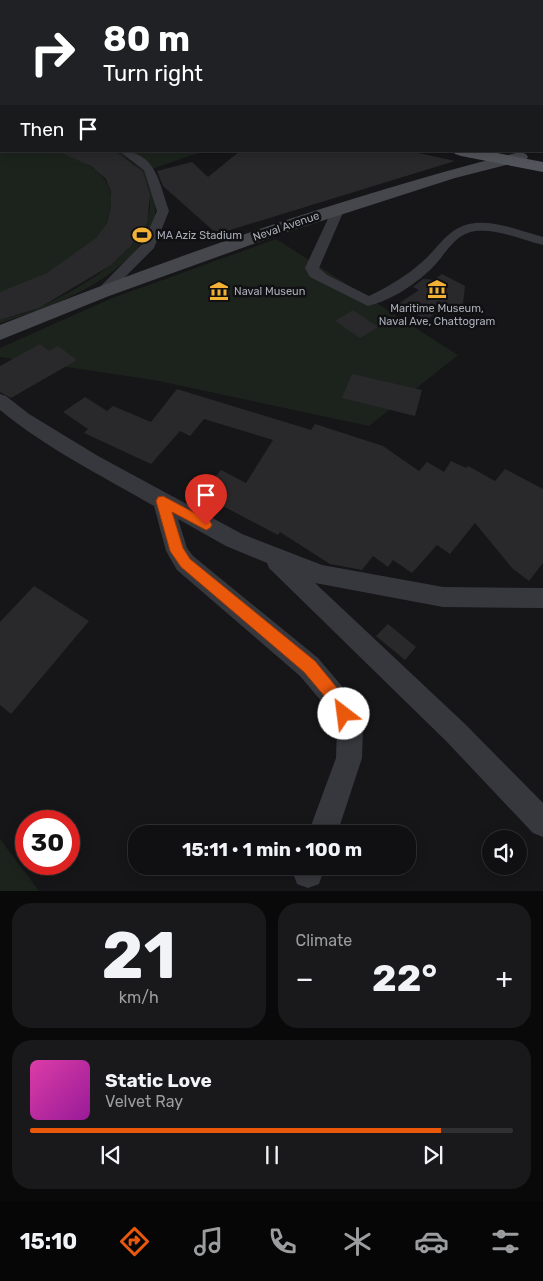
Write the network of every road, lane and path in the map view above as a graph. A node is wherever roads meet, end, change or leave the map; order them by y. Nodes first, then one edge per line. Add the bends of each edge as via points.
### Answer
1 (125, 152) edge
2 (468, 152) edge
3 (496, 152) edge
4 (515, 159) junction
5 (543, 162) edge
6 (543, 167) edge
7 (339, 208) junction
8 (543, 241) edge
9 (102, 292) junction
10 (0, 333) edge
11 (0, 400) edge
12 (163, 501) junction
13 (271, 555) junction
14 (543, 598) edge
15 (543, 823) edge
16 (325, 825) edge

1 - 9 street via 149,168 163,211 149,245
2 - 4 main road
3 - 4 main road
4 - 5 main road
4 - 6 main road
4 - 7 main road, Neval Avenue
7 - 8 street via 312,268 315,274 368,301 382,297 431,262 443,244 467,228 478,226
7 - 9 main road, Neval Avenue
9 - 10 main road, Neval Avenue
11 - 12 street via 91,461
12 - 13 street via 234,540
12 - 16 street via 177,551 185,563 309,667 337,700 350,728 350,758
13 - 14 street via 322,575 443,597
13 - 15 street via 456,733

